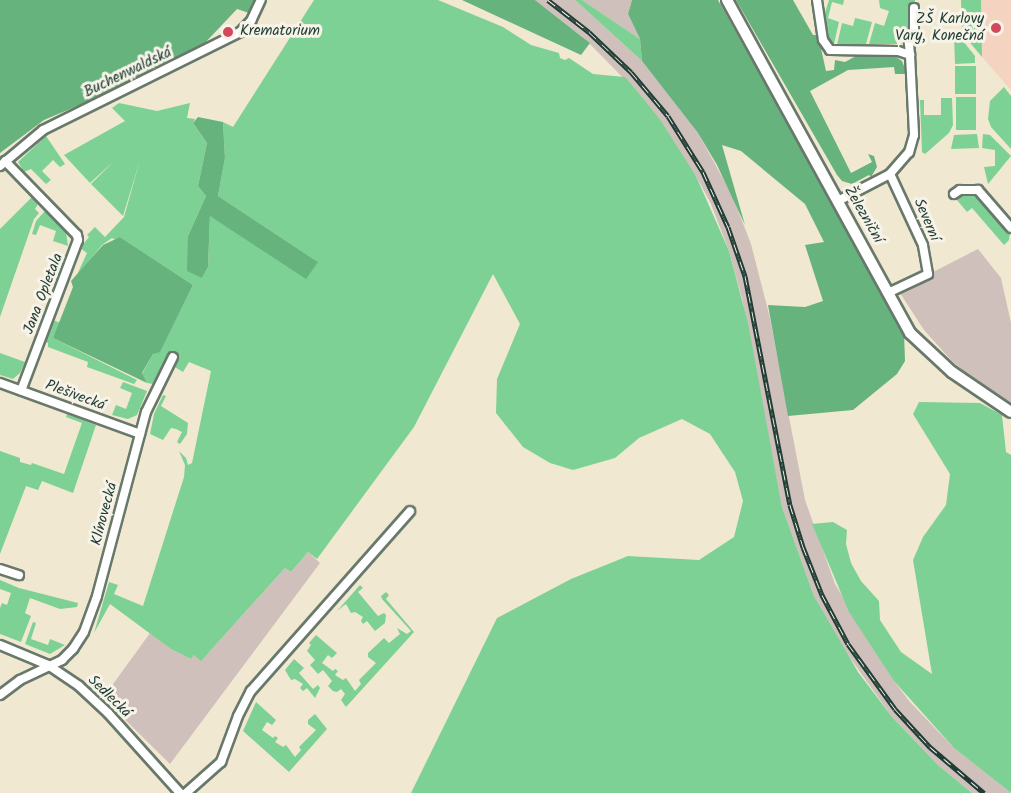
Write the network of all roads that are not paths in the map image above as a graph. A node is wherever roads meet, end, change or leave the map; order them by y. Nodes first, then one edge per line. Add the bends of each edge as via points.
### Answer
1 (261, 0) edge
2 (727, 0) edge
3 (817, 0) edge
4 (914, 8) dead end
5 (910, 55) junction
6 (3, 164) edge
7 (890, 174) junction
8 (954, 194) dead end
9 (838, 201) junction
10 (1011, 228) edge
11 (890, 292) junction
12 (173, 357) dead end
13 (0, 383) edge
14 (21, 391) junction
15 (1011, 412) edge
16 (140, 434) junction
17 (410, 512) dead end
18 (0, 569) edge
19 (19, 575) dead end
20 (0, 645) edge
21 (48, 665) junction
22 (0, 695) edge
23 (180, 793) edge
24 (186, 793) edge

1 - 6 street, Buchenwaldská via 251,21 240,32 43,130
2 - 9 street, Železniční
3 - 5 street via 823,40 830,50 898,51
4 - 5 street
5 - 7 street via 912,146
6 - 14 street, Jana Opletala via 78,240
7 - 9 street
7 - 11 street, Severní via 923,245 928,274
8 - 10 street via 978,190
9 - 11 street, Železniční
11 - 15 street, Železniční via 910,333 952,372
12 - 16 street, Klínovecká via 146,412
13 - 14 street, Plešivecká
14 - 16 street, Plešivecká
16 - 21 street, Klínovecká via 84,632 62,660
17 - 24 street via 250,692 221,762
18 - 19 street
20 - 21 street, Sedlecká
21 - 22 street, Klínovecká
21 - 23 street, Sedlecká via 95,700

